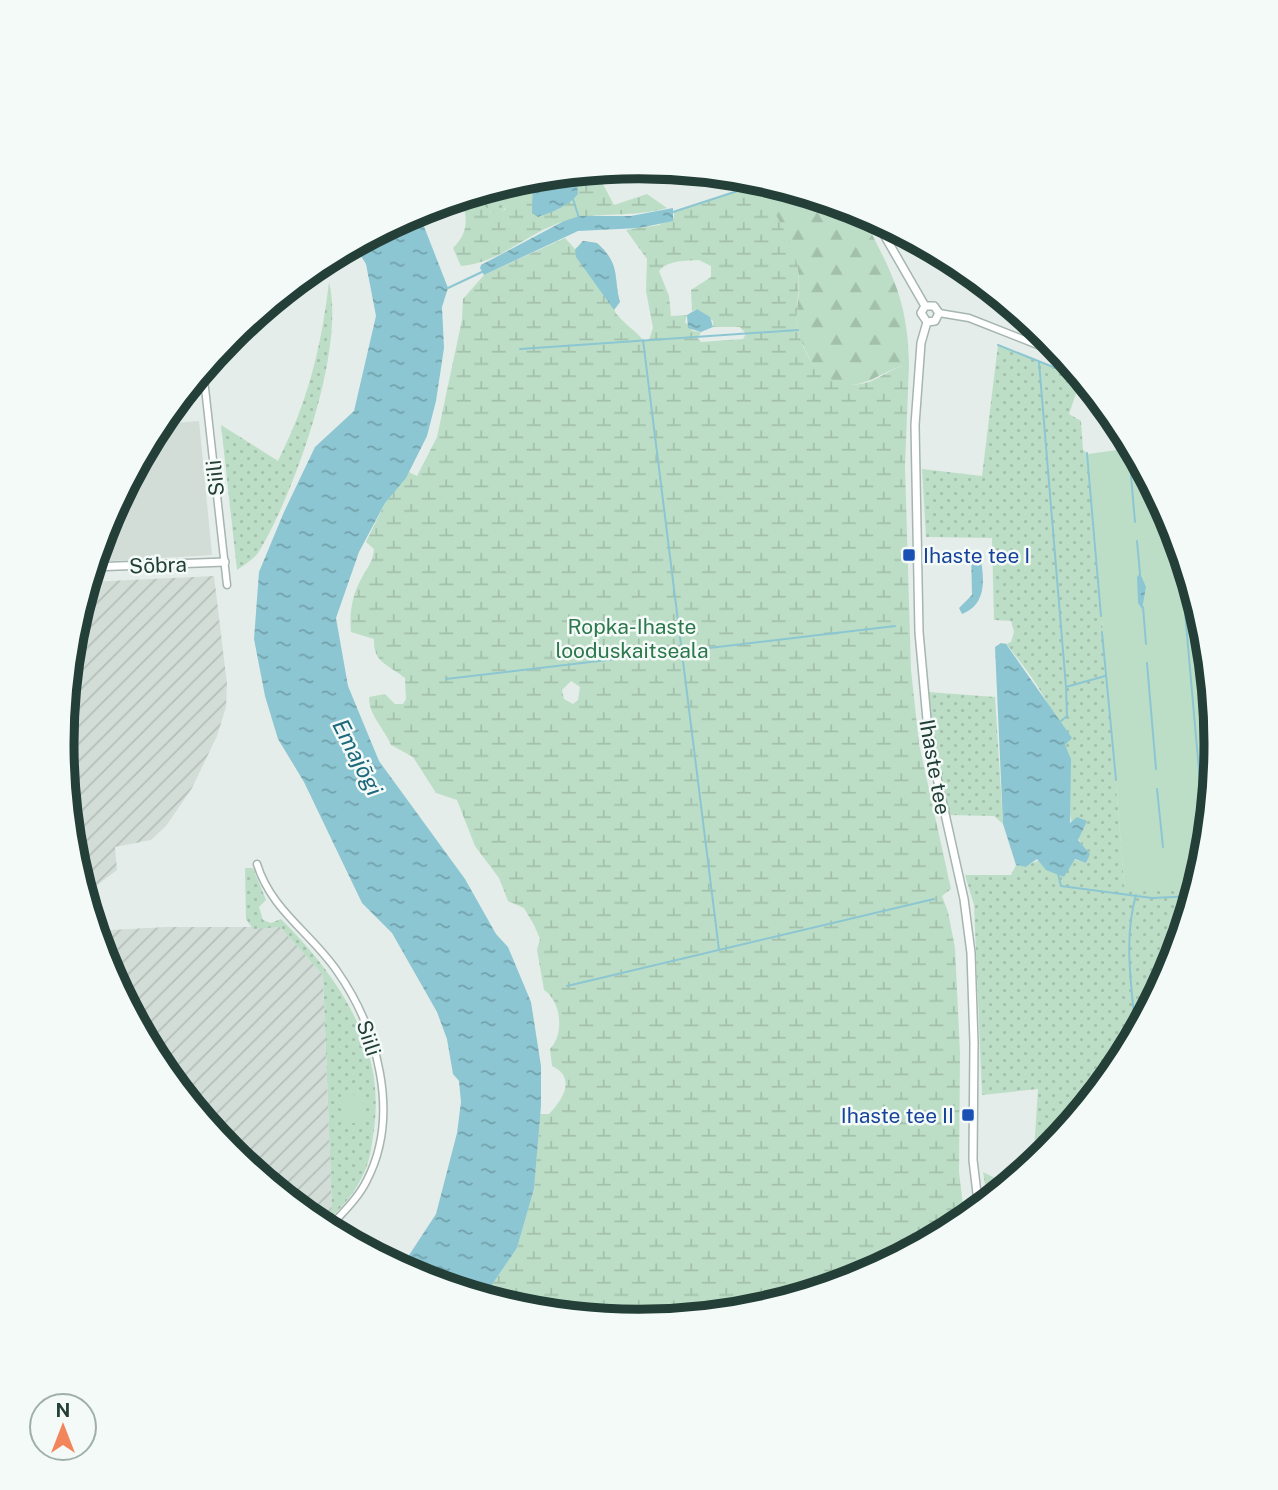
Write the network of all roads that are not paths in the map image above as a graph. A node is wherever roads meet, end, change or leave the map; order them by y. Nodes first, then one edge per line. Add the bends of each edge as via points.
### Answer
1 (884, 236) edge
2 (925, 306) junction
3 (939, 313) junction
4 (927, 322) junction
5 (1040, 346) edge
6 (205, 383) edge
7 (225, 562) junction
8 (103, 567) edge
9 (228, 585) dead end
10 (257, 864) dead end
11 (977, 1198) edge
12 (335, 1221) edge

1 - 2 street
2 - 3 street via 934,306
2 - 4 street via 921,316
3 - 4 street via 935,321
3 - 5 street via 969,318
4 - 11 street, Ihaste tee via 921,343 915,425 919,632 929,742 964,898 971,953 972,1160
6 - 7 street, Siili
7 - 8 street, Sõbra
7 - 9 street, Siili
10 - 12 street, Siili via 277,905 336,970 363,1016 380,1070 382,1113 373,1165 358,1195

